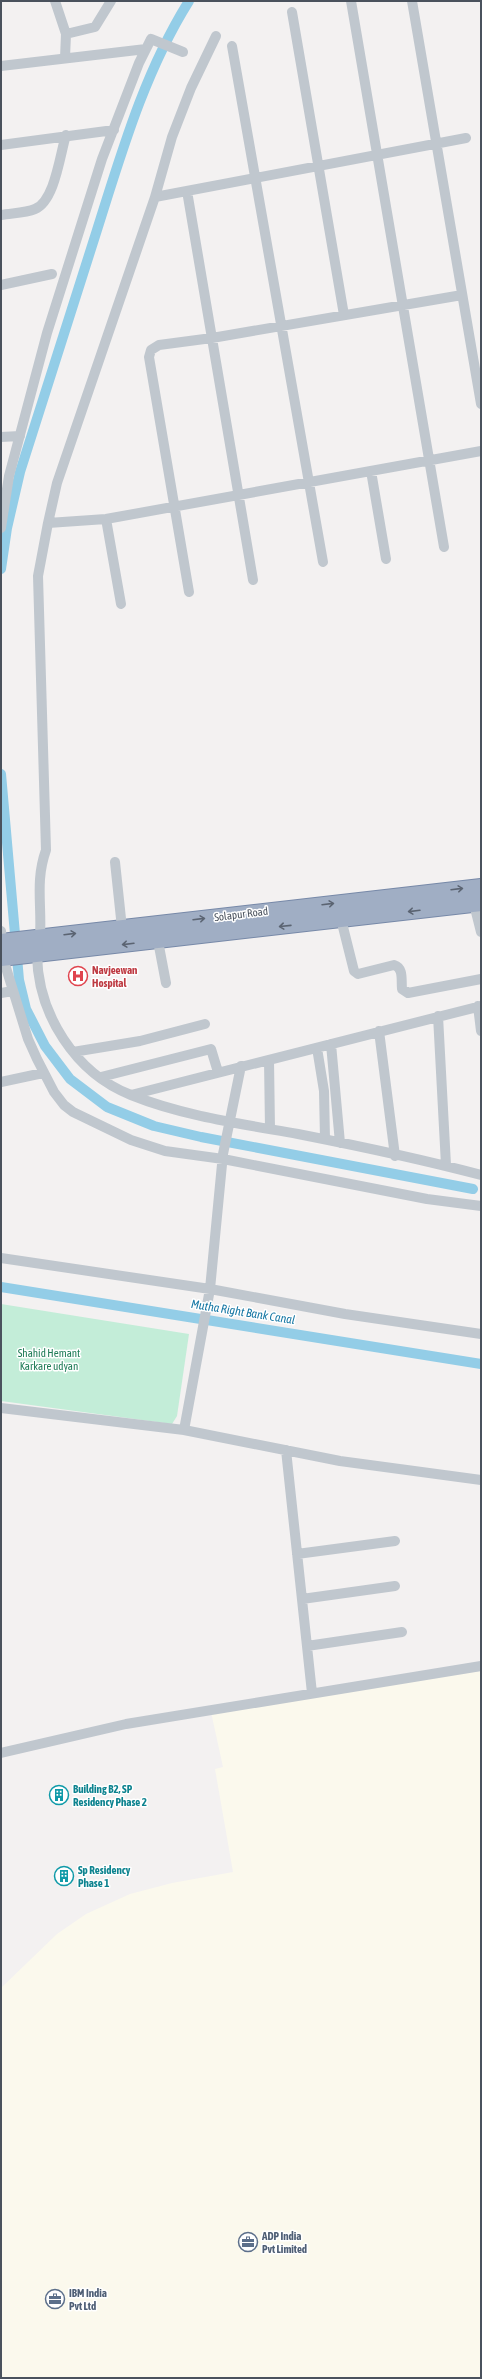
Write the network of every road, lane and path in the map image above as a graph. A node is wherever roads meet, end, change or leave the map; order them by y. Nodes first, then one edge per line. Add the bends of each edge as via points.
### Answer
1 (55, 1) edge
2 (111, 1) edge
3 (351, 1) edge
4 (412, 1) edge
5 (292, 12) dead end
6 (66, 34) junction
7 (216, 36) dead end
8 (232, 46) dead end
9 (146, 49) junction
10 (181, 51) dead end
11 (65, 58) junction
12 (1, 66) edge
13 (114, 130) junction
14 (66, 135) junction
15 (466, 138) dead end
16 (437, 144) junction
17 (1, 145) edge
18 (377, 155) junction
19 (318, 166) junction
20 (256, 177) junction
21 (187, 191) junction
22 (155, 196) junction
23 (1, 215) edge
24 (52, 274) dead end
25 (1, 285) edge
26 (462, 295) junction
27 (403, 305) junction
28 (344, 315) junction
29 (282, 326) junction
30 (212, 338) junction
31 (481, 404) edge
32 (20, 436) junction
33 (1, 437) edge
34 (481, 451) edge
35 (429, 461) junction
36 (6, 471) edge
37 (371, 471) junction
38 (309, 482) junction
39 (4, 491) edge
40 (239, 495) junction
41 (175, 506) junction
42 (106, 519) junction
43 (48, 523) junction
44 (1, 528) edge
45 (444, 547) dead end
46 (386, 559) dead end
47 (323, 562) dead end
48 (253, 580) dead end
49 (189, 592) dead end
50 (121, 604) dead end
51 (115, 862) dead end
52 (481, 887) edge
53 (477, 904) edge
54 (341, 920) junction
55 (122, 928) junction
56 (481, 932) edge
57 (36, 938) junction
58 (2, 939) edge
59 (158, 940) junction
60 (35, 955) junction
61 (3, 958) edge
62 (481, 979) edge
63 (166, 983) dead end
64 (13, 991) junction
65 (1, 993) edge
66 (480, 1006) edge
67 (438, 1016) junction
68 (205, 1024) dead end
69 (378, 1031) junction
70 (481, 1031) edge
71 (331, 1044) junction
72 (317, 1048) junction
73 (73, 1052) junction
74 (269, 1060) junction
75 (241, 1066) junction
76 (218, 1072) junction
77 (43, 1073) junction
78 (101, 1077) junction
79 (1, 1082) edge
80 (131, 1095) junction
81 (231, 1126) junction
82 (270, 1129) junction
83 (325, 1139) junction
84 (340, 1143) junction
85 (223, 1156) junction
86 (395, 1156) junction
87 (446, 1165) junction
88 (481, 1175) edge
89 (481, 1206) edge
90 (1, 1258) edge
91 (209, 1293) junction
92 (481, 1334) edge
93 (1, 1408) edge
94 (184, 1430) junction
95 (286, 1450) junction
96 (481, 1480) edge
97 (395, 1541) dead end
98 (297, 1554) junction
99 (395, 1586) dead end
100 (302, 1598) junction
101 (402, 1632) dead end
102 (307, 1646) junction
103 (481, 1666) edge
104 (312, 1693) junction
105 (1, 1753) edge

1 - 6 street
2 - 6 street via 95,27
3 - 18 street
4 - 16 street
5 - 19 street
6 - 11 street
7 - 22 street via 191,88 172,137
8 - 20 street
9 - 10 street via 151,39
9 - 11 street
9 - 13 street
11 - 12 street
13 - 14 street
13 - 32 street via 47,333
14 - 17 street
14 - 23 street via 51,192 44,202 35,208
15 - 16 street
16 - 18 street
16 - 26 street
18 - 19 street
18 - 27 street
19 - 20 street
19 - 28 street
20 - 21 street
20 - 29 street
21 - 22 street
21 - 30 street
22 - 43 street via 57,483
24 - 25 street
26 - 27 street
26 - 31 street
27 - 28 street
27 - 35 street
28 - 29 street
29 - 30 street
29 - 38 street
30 - 40 street
30 - 41 street via 159,345 151,350 149,357
32 - 33 street
32 - 36 street
34 - 35 street
35 - 37 street
35 - 45 street
36 - 39 street
37 - 38 street
37 - 46 street
38 - 40 street
38 - 47 street
39 - 44 street
40 - 41 street
40 - 48 street
41 - 42 street
41 - 49 street
42 - 43 street
42 - 50 street
43 - 57 street via 38,576 46,850 39,869
51 - 55 street
55 -> 52 highway, Solapur Road
53 -> 54 highway, Solapur Road
53 - 56 street
54 -> 59 highway, Solapur Road
54 - 62 street via 354,971 358,974 394,965 401,970 402,989 408,993
57 -> 55 highway, Solapur Road
57 - 58 highway, Solapur Road
57 - 60 street
59 -> 60 highway, Solapur Road
59 - 63 street
60 - 61 highway, Solapur Road
60 - 73 street via 50,1018
61 - 64 street
64 - 65 street
64 - 77 street via 28,1039
66 - 67 street
66 - 70 street
67 - 69 street
67 - 87 street
68 - 73 street via 140,1041
69 - 71 street
69 - 86 street
71 - 72 street
71 - 84 street
72 - 74 street
72 - 83 street via 324,1091
73 - 78 street
74 - 75 street
74 - 82 street
75 - 76 street
75 - 81 street
76 - 78 street via 211,1049
76 - 80 street
77 - 79 street
77 - 85 street via 64,1106 73,1112 148,1146
78 - 80 street via 112,1086
80 - 81 street
81 - 82 street
81 - 85 street
82 - 83 street
83 - 84 street
84 - 86 street
85 - 89 street via 427,1199
85 - 91 street
86 - 87 street
87 - 88 street
90 - 91 street
91 - 92 street
91 - 94 street
93 - 94 street
94 - 95 street
95 - 96 street via 340,1461
95 - 98 street
97 - 98 street
98 - 100 street
99 - 100 street
100 - 102 street
101 - 102 street
102 - 104 street
103 - 104 street
104 - 105 street via 126,1724

